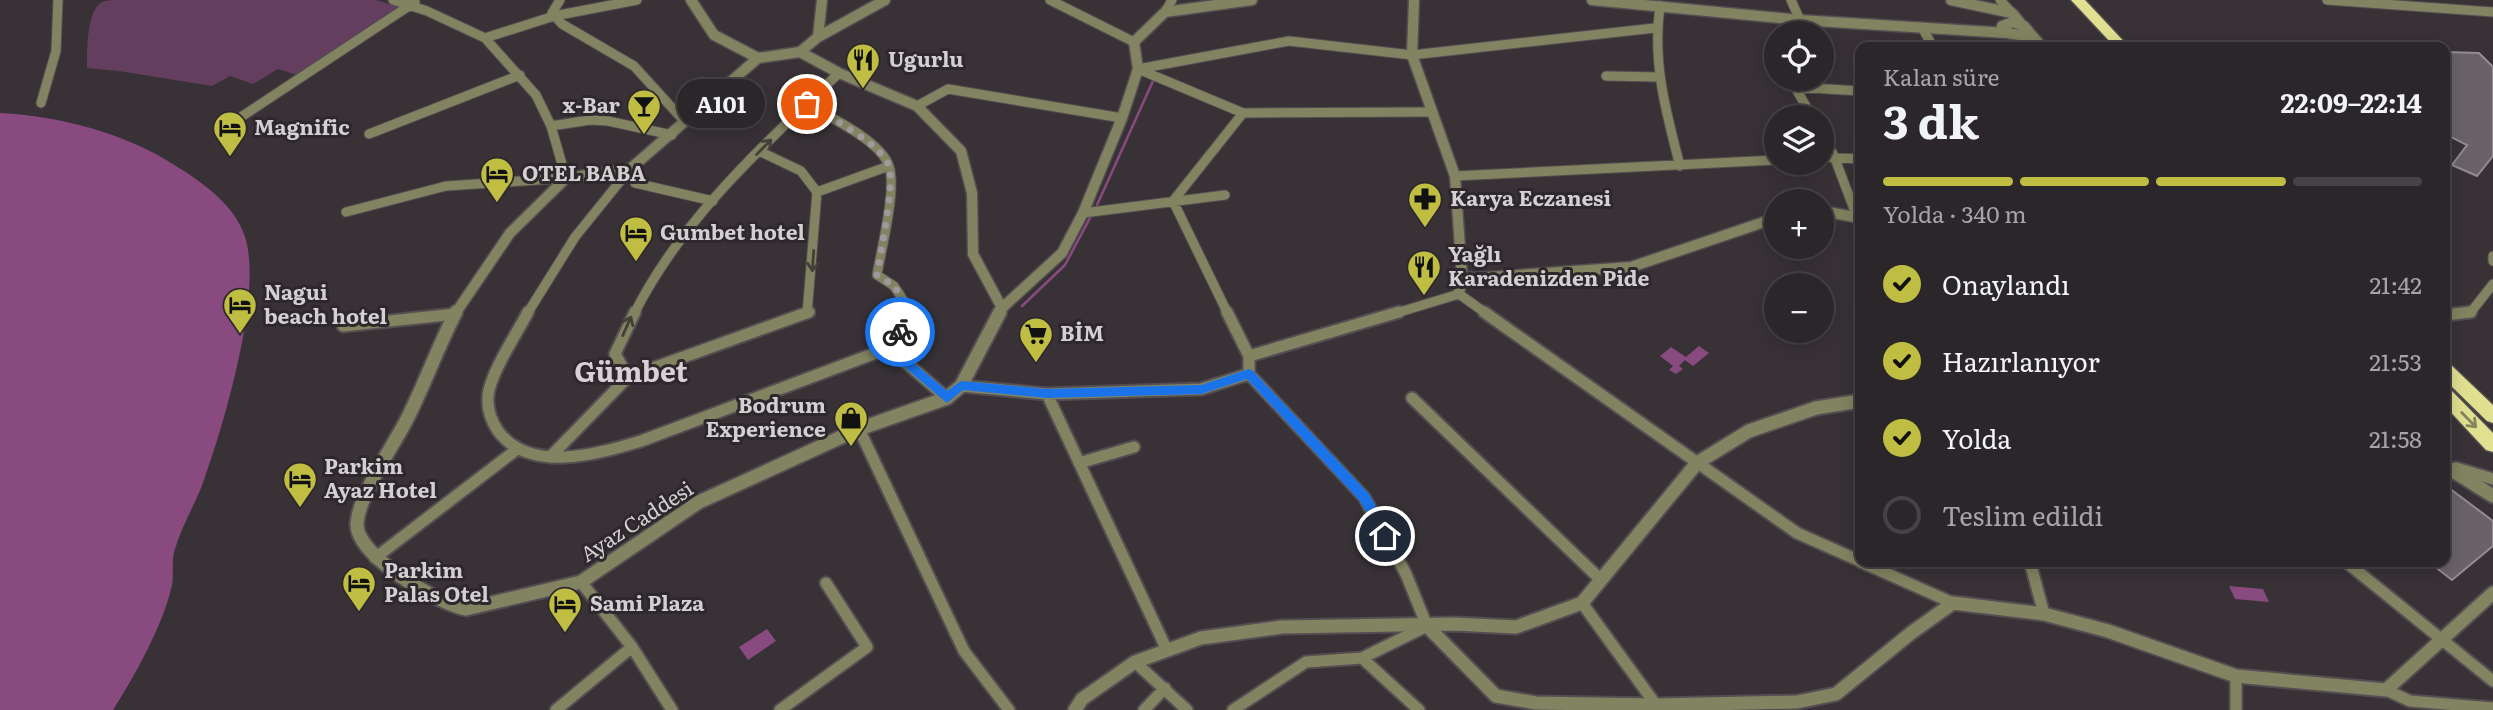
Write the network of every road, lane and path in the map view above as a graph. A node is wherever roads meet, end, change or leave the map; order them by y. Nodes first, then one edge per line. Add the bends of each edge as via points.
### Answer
1 (58, 0) edge
2 (393, 0) edge
3 (560, 0) edge
4 (637, 0) edge
5 (691, 0) edge
6 (822, 0) edge
7 (885, 0) edge
8 (1050, 0) edge
9 (1172, 0) edge
10 (1252, 0) edge
11 (1414, 0) edge
12 (1592, 0) edge
13 (1718, 0) edge
14 (1791, 0) edge
15 (1951, 0) edge
16 (2000, 0) edge
17 (2078, 0) edge
18 (2092, 0) edge
19 (2328, 0) edge
20 (414, 3) edge
21 (1660, 6) junction
22 (1165, 12) junction
23 (1719, 12) junction
24 (2493, 12) edge
25 (2012, 13) junction
26 (554, 16) junction
27 (1796, 19) junction
28 (1655, 28) junction
29 (2004, 28) junction
30 (1923, 29) junction
31 (2025, 31) junction
32 (1986, 32) joint
33 (818, 37) junction
34 (485, 38) junction
35 (1134, 42) junction
36 (1930, 42) edge
37 (2037, 42) edge
38 (2117, 42) edge
39 (2130, 42) edge
40 (800, 52) junction
41 (1412, 55) junction
42 (758, 58) junction
43 (1138, 69) junction
44 (839, 72) junction
45 (520, 75) junction
46 (1606, 76) dead end
47 (1658, 77) junction
48 (1834, 88) edge
49 (1855, 90) edge
50 (41, 103) dead end
51 (807, 104) junction
52 (917, 106) junction
53 (1430, 112) junction
54 (1243, 113) junction
55 (1122, 118) junction
56 (238, 119) dead end
57 (685, 122) junction
58 (551, 127) junction
59 (369, 134) dead end
60 (672, 135) junction
61 (759, 151) junction
62 (1834, 156) joint
63 (1855, 158) edge
64 (1764, 161) edge
65 (889, 166) junction
66 (1680, 166) junction
67 (630, 169) junction
68 (1455, 176) junction
69 (566, 178) junction
70 (635, 183) dead end
71 (817, 192) junction
72 (1225, 195) dead end
73 (713, 201) junction
74 (1172, 201) junction
75 (1855, 210) edge
76 (346, 212) dead end
77 (1083, 213) junction
78 (1834, 214) edge
79 (1855, 219) edge
80 (1764, 222) edge
81 (2493, 256) edge
82 (2493, 261) edge
83 (1462, 276) junction
84 (2493, 284) edge
85 (1460, 294) junction
86 (1002, 308) junction
87 (455, 314) junction
88 (2450, 314) edge
89 (343, 327) dead end
90 (889, 348) junction
91 (1249, 356) junction
92 (1249, 374) junction
93 (2450, 375) edge
94 (628, 376) junction
95 (961, 386) junction
96 (1047, 394) junction
97 (947, 398) junction
98 (1412, 398) dead end
99 (2450, 400) edge
100 (1855, 402) edge
101 (2493, 416) edge
102 (859, 429) junction
103 (2493, 445) edge
104 (1134, 447) dead end
105 (516, 450) junction
106 (550, 457) junction
107 (1079, 463) junction
108 (1697, 464) junction
109 (2450, 467) edge
110 (2450, 468) edge
111 (2493, 479) edge
112 (2493, 496) edge
113 (376, 558) junction
114 (1855, 558) edge
115 (1874, 567) edge
116 (2031, 567) edge
117 (2352, 567) edge
118 (1601, 580) junction
119 (581, 582) junction
120 (826, 583) dead end
121 (2493, 593) edge
122 (1582, 603) junction
123 (1953, 603) junction
124 (2044, 614) junction
125 (1427, 626) junction
126 (2440, 639) junction
127 (632, 647) junction
128 (1166, 648) junction
129 (1362, 658) junction
130 (1135, 662) junction
131 (2236, 676) junction
132 (2493, 681) edge
133 (1165, 688) junction
134 (2386, 690) junction
135 (1496, 703) edge
136 (1656, 705) junction
137 (2493, 708) edge
138 (556, 710) edge
139 (672, 710) edge
140 (780, 710) edge
141 (1009, 710) edge
142 (1076, 710) edge
143 (1144, 710) edge
144 (1187, 710) edge
145 (1233, 710) edge
146 (1419, 710) edge
147 (2236, 710) edge

1 - 50 street via 56,51
2 - 20 street
3 - 26 street
4 - 26 street
5 - 42 street via 714,36
6 - 33 street
7 - 33 street
8 - 35 street
9 - 22 street
10 - 22 street
11 - 41 street
12 - 21 street
13 - 23 street
14 - 27 street
15 - 25 street
16 - 25 street
17 - 38 highway
18 - 39 highway
19 - 24 street
20 - 34 street
20 - 56 street
21 - 23 street
21 - 28 street
22 - 35 street
23 - 27 street
25 - 29 street
25 - 31 street
26 - 34 street
26 - 57 street via 634,66
27 - 30 street
28 - 41 street
28 - 47 street
29 - 31 street
29 - 32 street
30 - 32 street
30 - 36 street
31 - 37 street
33 - 40 street
34 - 45 street
35 - 43 street
40 - 42 street
40 - 44 street
41 - 43 street via 1289,41
41 - 53 street
42 - 57 street
43 - 54 street
43 - 55 street, Ayaz Caddesi
44 - 51 street
44 - 52 street
45 - 58 street via 537,95
45 - 59 street
46 - 47 street
47 - 66 street
48 - 49 street
61 -> 51 street
51 - 65 street via 867,140
52 - 55 street via 948,89
52 - 86 street via 961,151 972,193 972,254
53 - 54 street
53 - 68 street
54 - 74 street
55 - 77 street, Ayaz Caddesi
57 - 60 street
58 - 60 street via 608,121
58 - 69 street
60 - 67 street
61 - 71 street via 801,171
61 - 73 street
62 - 63 street
62 - 75 street
64 - 66 street
65 - 71 street
65 - 90 street via 877,275 894,286 907,306 903,328
66 - 68 street
67 - 69 street
67 - 105 street via 575,237 528,311 490,387 489,417
68 - 83 street
69 - 76 street via 446,186
69 - 87 street, Ayaz Caddesi via 510,233
70 - 73 street
71 -> 94 street via 809,313
72 - 74 street
94 -> 73 street via 615,354 631,317 676,244
74 - 77 street
74 - 91 street
77 - 86 street, Ayaz Caddesi via 1062,253
78 - 79 street
80 - 83 street via 1631,267
81 - 82 street
83 - 85 street
84 - 88 street via 2471,312
85 - 91 street
85 - 108 street
86 - 95 street, Ayaz Caddesi
87 - 89 street
87 - 113 street, Ayaz Caddesi via 363,501 357,525 361,541
90 - 97 street
90 - 106 street via 667,431 591,454
91 - 92 street
92 - 96 street via 1201,389
92 - 125 street via 1364,497 1406,574
93 - 101 highway
94 - 106 street
95 - 96 street
95 - 97 street, Ayaz Caddesi
96 - 107 street
97 - 102 street, Ayaz Caddesi
98 - 118 street
99 -> 103 highway
100 - 108 street via 1816,408 1749,431
102 - 119 street, Ayaz Caddesi via 699,502
102 - 141 street via 964,651
104 - 107 street
105 - 106 street
105 - 113 street
107 - 128 street
108 - 114 street via 1797,533
108 - 118 street
109 - 111 street
110 - 112 street
113 - 119 street, Ayaz Caddesi via 451,606 466,609
115 - 123 street
116 - 124 street
117 - 126 street
118 - 122 street
119 - 127 street
120 - 140 street via 867,647
121 - 126 street
122 - 125 street via 1516,627
122 - 136 street
123 - 124 street
123 - 136 street via 1836,694 1797,702
124 - 131 street
125 - 128 street via 1282,627 1201,638
125 - 129 street
125 - 135 street
126 - 132 street
126 - 134 street
127 - 138 street
127 - 139 street
128 - 130 street
129 - 145 street via 1306,662
129 - 146 street
130 - 133 street
130 - 142 street via 1082,699
131 - 134 street
131 - 147 street
133 - 143 street
133 - 144 street
134 - 137 street via 2410,701
135 - 136 street

